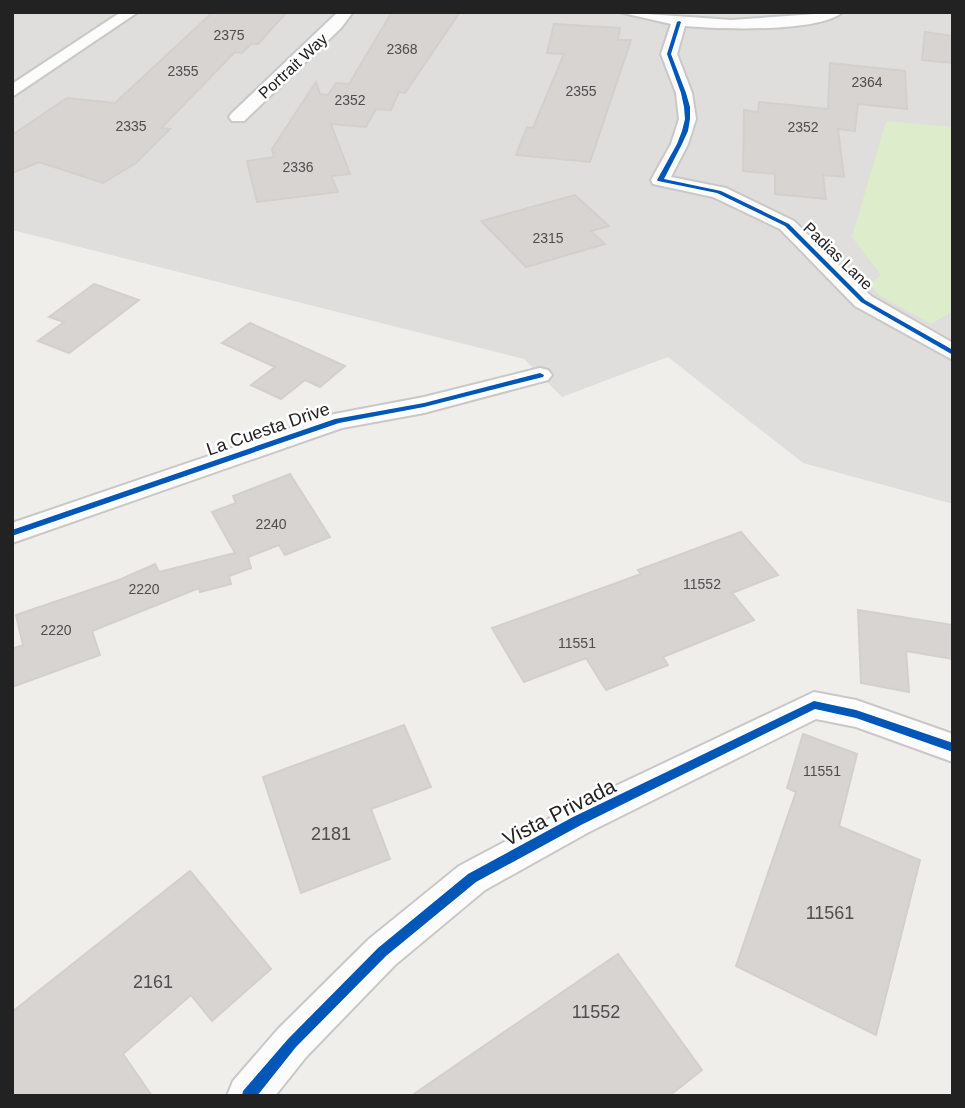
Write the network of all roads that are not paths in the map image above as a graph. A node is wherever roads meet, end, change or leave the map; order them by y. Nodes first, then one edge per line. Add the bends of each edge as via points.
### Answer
1 (131, 12) edge
2 (345, 12) edge
3 (626, 12) edge
4 (836, 12) edge
5 (679, 22) junction
6 (12, 92) edge
7 (238, 117) dead end
8 (953, 353) edge
9 (540, 375) dead end
10 (12, 533) edge
11 (953, 748) edge
12 (248, 1096) edge

1 - 6 street
2 - 7 street, Portrait Way
3 - 5 street
4 - 5 street via 776,23
5 - 8 street, Padias Lane via 669,54 687,96 690,120 660,180 719,192 787,225 863,301
9 - 10 street, La Cuesta Drive via 338,421
11 - 12 street, Vista Privada via 856,714 814,705 590,814 472,878 382,952 292,1043

